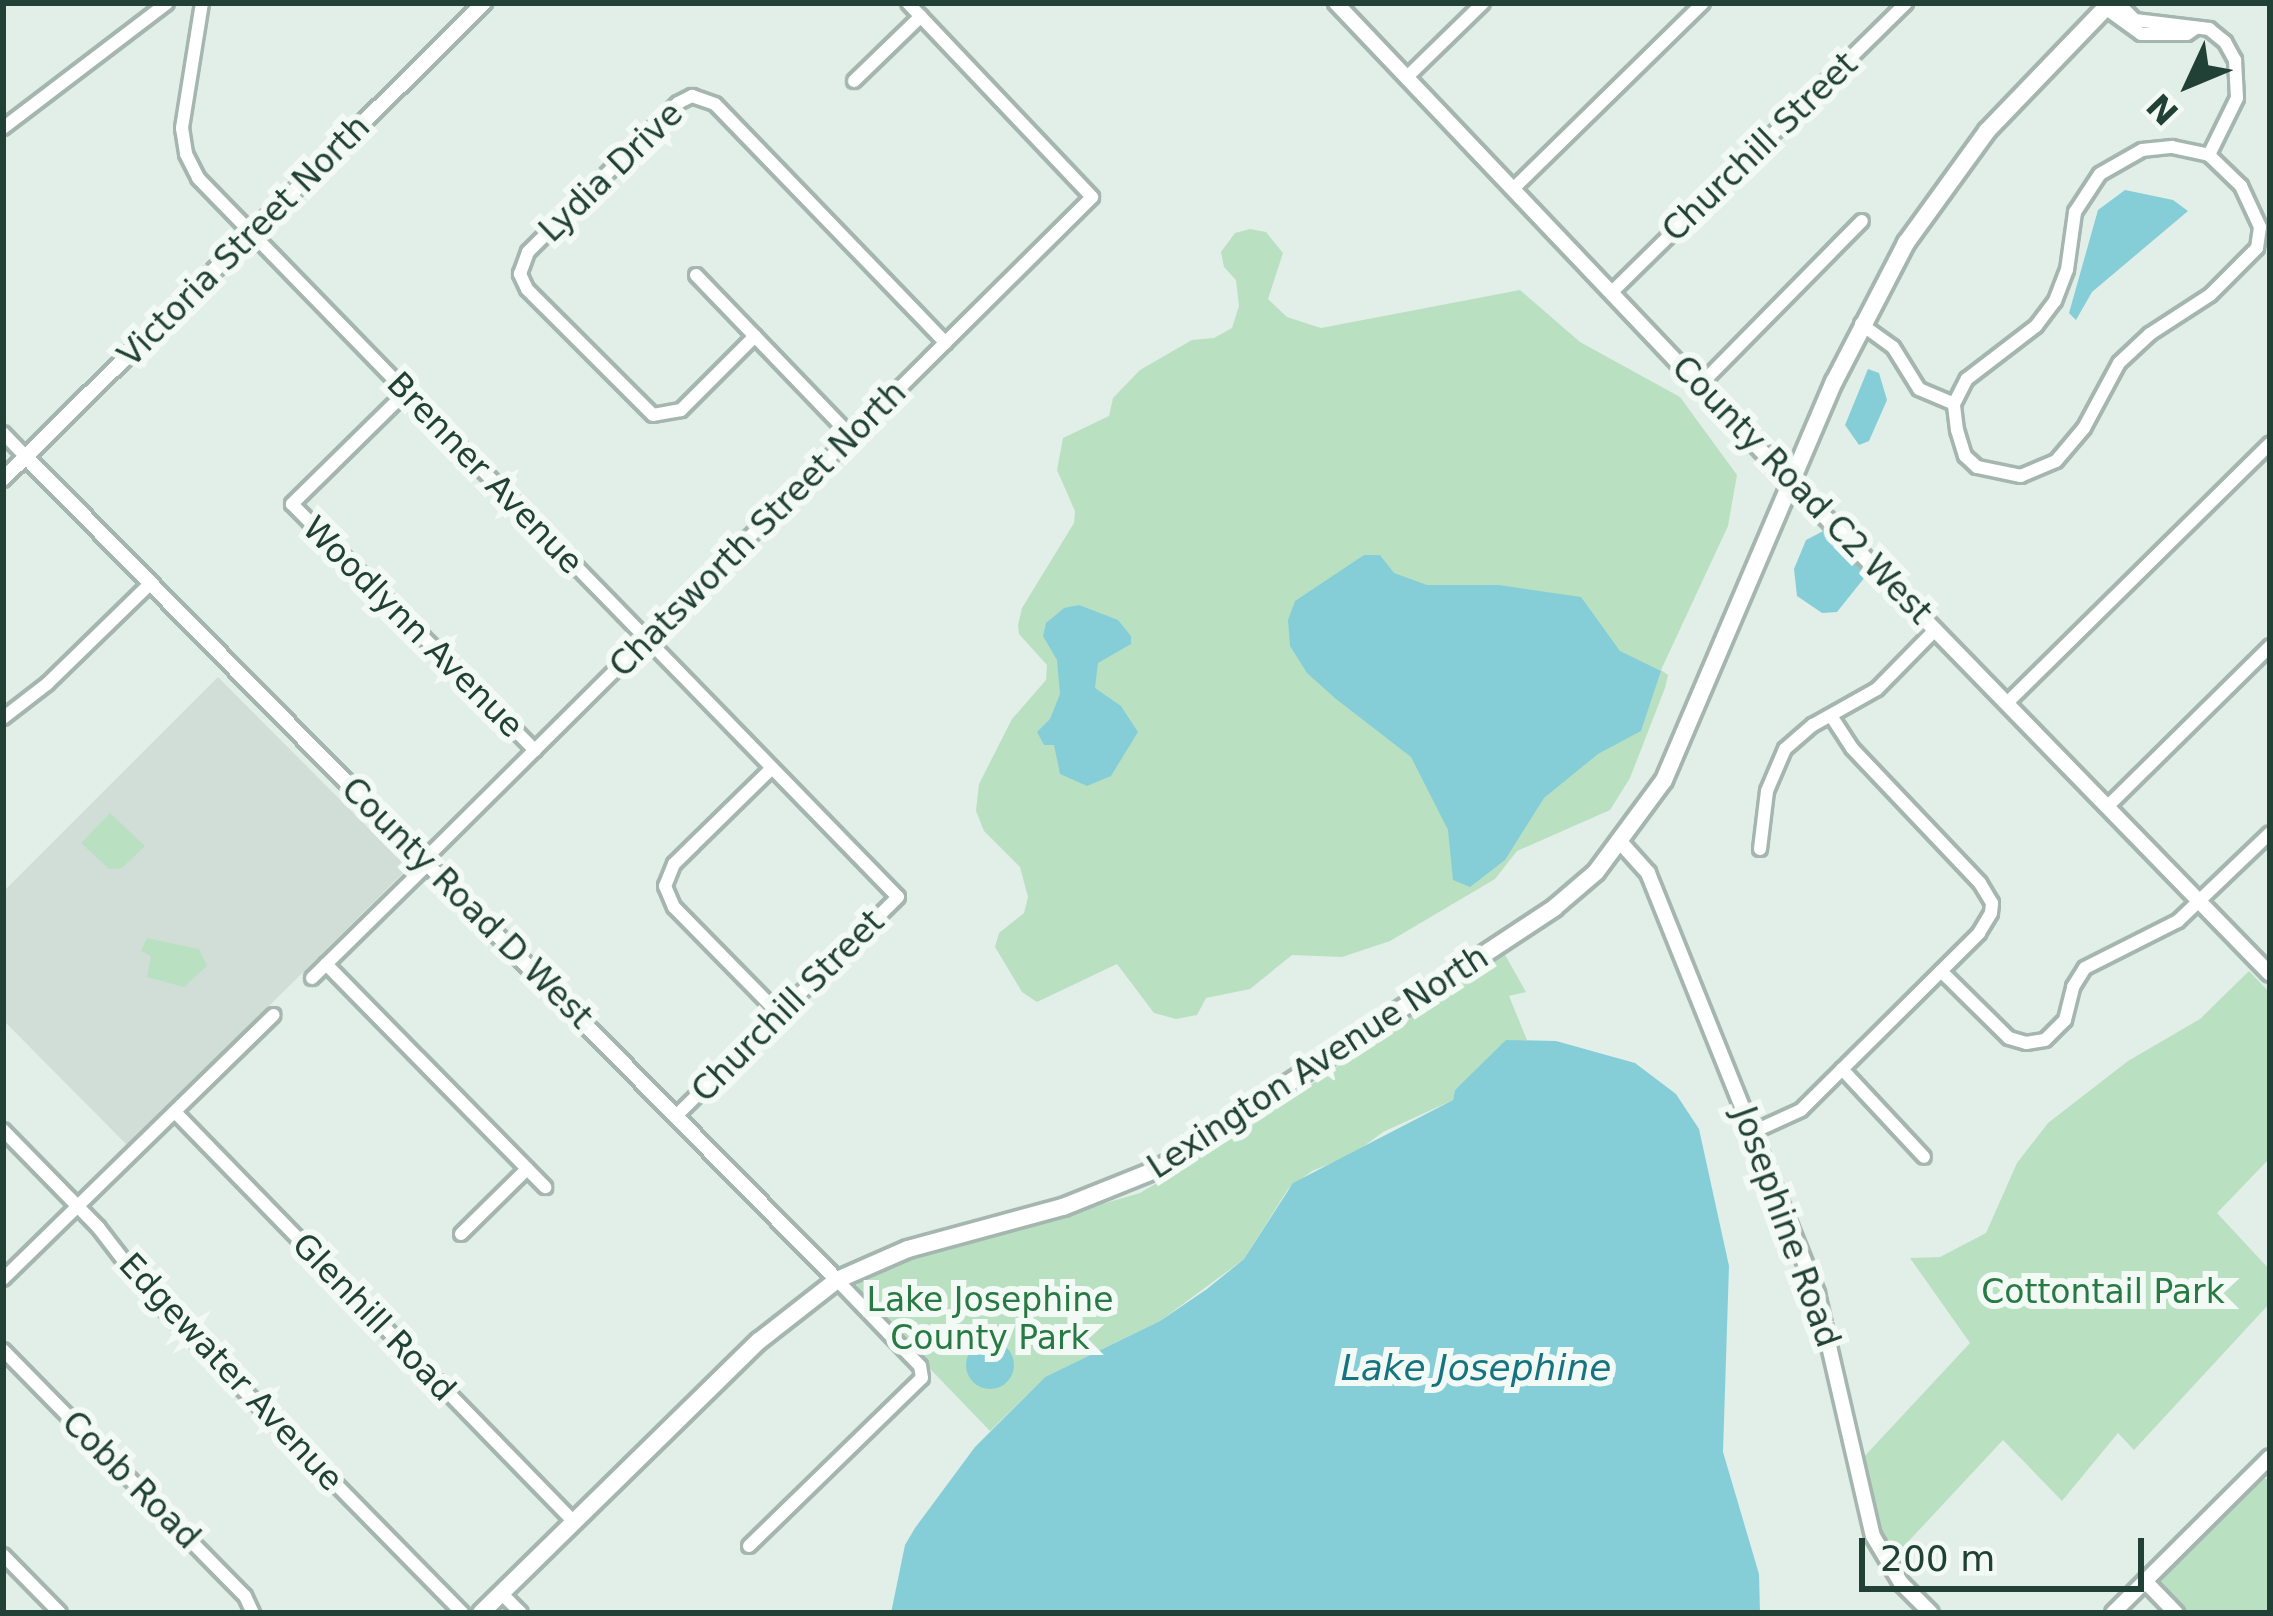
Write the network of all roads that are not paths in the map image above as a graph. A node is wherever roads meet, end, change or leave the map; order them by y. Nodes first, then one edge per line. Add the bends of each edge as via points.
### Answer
1 (166, 3) edge
2 (202, 3) edge
3 (484, 3) edge
4 (908, 3) edge
5 (1336, 3) edge
6 (1483, 3) edge
7 (1703, 3) edge
8 (1906, 3) edge
9 (2111, 5) edge
10 (921, 16) junction
11 (1409, 75) junction
12 (854, 81) dead end
13 (3, 128) edge
14 (2209, 155) junction
15 (1515, 187) junction
16 (1862, 221) dead end
17 (251, 234) junction
18 (696, 275) dead end
19 (1613, 291) junction
20 (1861, 324) junction
21 (754, 336) junction
22 (946, 343) junction
23 (1701, 384) junction
24 (406, 392) junction
25 (1954, 404) junction
26 (3, 433) edge
27 (851, 436) junction
28 (2270, 444) edge
29 (26, 457) junction
30 (3, 479) edge
31 (1792, 483) junction
32 (151, 583) junction
33 (1935, 630) junction
34 (647, 639) junction
35 (2270, 646) edge
36 (2008, 703) junction
37 (1832, 717) junction
38 (3, 718) edge
39 (535, 750) junction
40 (772, 767) junction
41 (2108, 806) junction
42 (2270, 832) edge
43 (1622, 844) junction
44 (1760, 849) dead end
45 (426, 862) junction
46 (898, 897) joint
47 (2200, 902) junction
48 (326, 964) junction
49 (1941, 971) junction
50 (2270, 974) edge
51 (312, 978) dead end
52 (779, 1014) junction
53 (274, 1015) dead end
54 (1842, 1069) junction
55 (175, 1112) junction
56 (677, 1115) junction
57 (3, 1130) edge
58 (1753, 1132) junction
59 (1924, 1157) dead end
60 (527, 1169) junction
61 (545, 1187) dead end
62 (78, 1206) junction
63 (460, 1234) dead end
64 (3, 1279) edge
65 (837, 1280) junction
66 (3, 1350) edge
67 (2268, 1462) edge
68 (574, 1522) junction
69 (749, 1546) dead end
70 (3, 1555) edge
71 (2145, 1581) junction
72 (501, 1593) junction
73 (60, 1613) edge
74 (253, 1613) edge
75 (462, 1613) edge
76 (481, 1613) edge
77 (521, 1613) edge
78 (1930, 1613) edge
79 (2113, 1613) edge
80 (2176, 1613) edge

1 - 13 street
2 - 17 street, Brenner Avenue via 183,118 186,154 197,178
3 - 17 street, Victoria Street North
4 - 10 street
5 - 11 street, County Road C2 West
6 - 11 street
7 - 15 street
8 - 19 street, Churchill Street
9 - 14 street via 2141,34 2210,29 2225,41 2237,98
9 - 20 main road, Lexington Avenue North via 1955,172
10 - 12 street
10 - 22 street, Chatsworth Street North via 1092,196
11 - 15 street, County Road C2 West
14 - 25 street via 2146,148 2100,174 2074,212 2055,301 2036,326 1981,364
14 - 25 street via 2254,206 2257,248 2210,295 2119,363 2071,448 2021,476 1977,467 1958,440
15 - 19 street, County Road C2 West
16 - 23 street
17 - 24 street, Brenner Avenue
17 - 29 street, Victoria Street North
18 - 21 street
19 - 23 street, County Road C2 West
20 - 25 street via 1893,347 1918,389
20 - 31 main road, Lexington Avenue North
21 - 22 street, Lydia Drive via 681,410 653,416 520,274 526,254 692,96 715,104
21 - 27 street
22 - 27 street, Chatsworth Street North
23 - 31 street, County Road C2 West
24 - 34 street, Brenner Avenue
24 - 39 street, Woodlynn Avenue via 292,504
26 - 29 street, County Road D West
27 - 34 street, Chatsworth Street North
28 - 36 street
29 - 30 street, Victoria Street North
29 - 32 street, County Road D West
31 - 33 street, County Road C2 West
31 - 43 main road, Lexington Avenue North via 1676,755
32 - 38 street
32 - 45 street, County Road D West
33 - 36 street, County Road C2 West
33 - 37 street via 1877,689
34 - 39 street, Chatsworth Street North
34 - 40 street, Brenner Avenue
35 - 41 street
36 - 41 street, County Road C2 West
37 - 44 street via 1795,737 1777,761
37 - 49 street via 1992,903
39 - 45 street, Chatsworth Street North
40 - 46 street, Brenner Avenue
40 - 52 street via 674,865 665,886 674,908
41 - 47 street, County Road C2 West
42 - 47 street
43 - 58 street, Josephine Road via 1648,873
43 - 65 main road, Lexington Avenue North via 1554,908 1177,1160 1082,1201 918,1245
45 - 48 street, Chatsworth Street North
45 - 56 street, County Road D West
46 - 52 street, Churchill Street
47 - 49 street via 2166,929 2092,961 2072,987 2060,1028 2036,1043 2001,1032
47 - 50 street, County Road C2 West
48 - 51 street, Chatsworth Street North
48 - 60 street
49 - 54 street
52 - 56 street, Churchill Street
53 - 55 street
54 - 58 street via 1801,1110
54 - 59 street
55 - 62 street
55 - 68 street, Glenhill Road
56 - 65 street, County Road D West
57 - 62 street, Edgewater Avenue
58 - 78 street, Josephine Road via 1825,1317 1873,1536
60 - 61 street
60 - 63 street
62 - 64 street
62 - 75 street, Edgewater Avenue via 152,1297
65 - 68 main road, Lexington Avenue North via 759,1341
65 - 69 street, County Road D West via 920,1366 922,1378
66 - 74 street, Cobb Road
67 - 71 street
68 - 72 main road, Lexington Avenue North
70 - 73 street
71 - 79 street
71 - 80 street
72 - 76 main road, Lexington Avenue North
72 - 77 street

